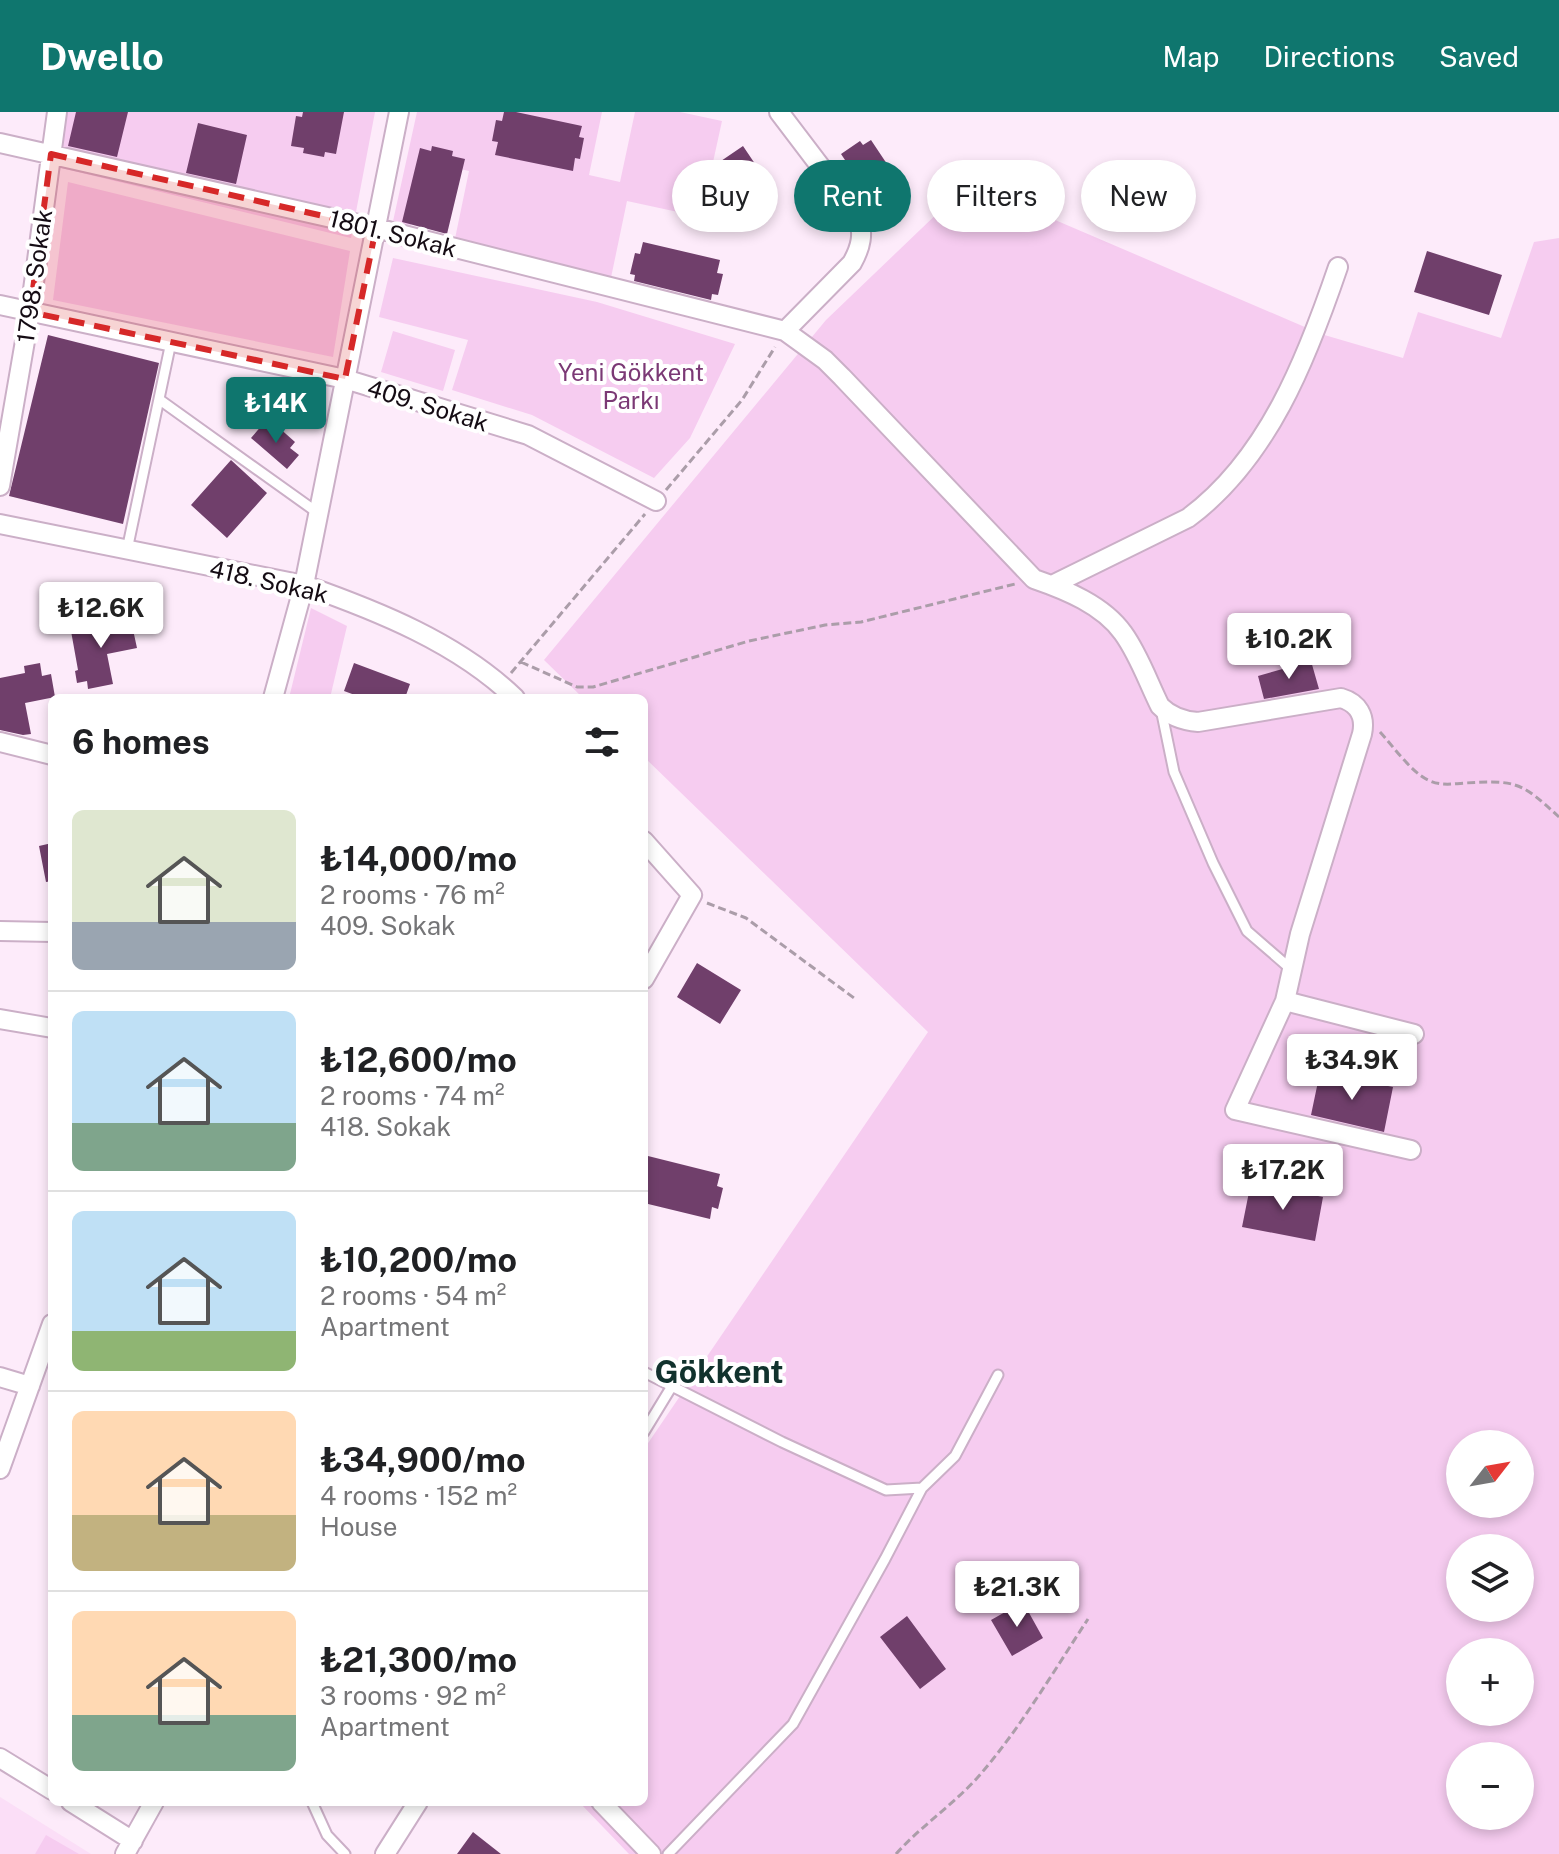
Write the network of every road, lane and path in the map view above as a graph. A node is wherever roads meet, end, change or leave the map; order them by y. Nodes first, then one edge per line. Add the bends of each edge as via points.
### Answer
1 (57, 112) edge
2 (399, 112) edge
3 (779, 112) edge
4 (0, 143) edge
5 (51, 154) junction
6 (376, 228) junction
7 (1338, 267) dead end
8 (0, 305) edge
9 (30, 312) junction
10 (785, 331) junction
11 (171, 342) junction
12 (345, 379) junction
13 (160, 400) junction
14 (0, 486) edge
15 (656, 501) dead end
16 (318, 513) junction
17 (0, 524) edge
18 (127, 550) junction
19 (1034, 579) junction
20 (304, 585) junction
21 (1052, 585) junction
22 (521, 662) dead end
23 (274, 694) edge
24 (510, 694) edge
25 (1160, 706) junction
26 (1379, 732) dead end
27 (0, 742) edge
28 (48, 754) edge
29 (1559, 817) edge
30 (648, 846) edge
31 (692, 895) junction
32 (0, 931) edge
33 (48, 932) edge
34 (1292, 970) junction
35 (648, 972) edge
36 (854, 998) dead end
37 (1285, 1001) junction
38 (0, 1019) edge
39 (48, 1027) edge
40 (1414, 1034) dead end
41 (1411, 1150) dead end
42 (48, 1335) edge
43 (648, 1374) edge
44 (998, 1375) dead end
45 (0, 1377) edge
46 (30, 1386) junction
47 (672, 1386) junction
48 (648, 1425) edge
49 (0, 1469) edge
50 (922, 1488) junction
51 (1088, 1619) dead end
52 (0, 1758) edge
53 (48, 1788) edge
54 (76, 1806) edge
55 (152, 1806) edge
56 (314, 1806) edge
57 (415, 1806) edge
58 (605, 1806) edge
59 (129, 1847) edge
60 (345, 1854) edge
61 (385, 1854) edge
62 (651, 1854) edge
63 (668, 1854) edge
64 (896, 1854) edge

1 - 5 street, 1798. Sokak
2 - 6 street
3 - 10 street via 858,216 862,234 852,263
4 - 5 street, 1801. Sokak
5 - 6 street, 1801. Sokak
5 - 9 street, 1798. Sokak
6 - 10 street, 1801. Sokak
6 - 12 street
7 - 21 street via 1289,386 1229,482 1188,518
8 - 9 street, 409. Sokak
9 - 11 street, 409. Sokak
9 - 14 street, 1798. Sokak
10 - 19 street via 825,360
11 - 12 street, 409. Sokak
11 - 13 lane
12 - 15 street, 409. Sokak via 528,435
12 - 16 street
13 - 16 lane
13 - 18 lane
16 - 20 street
17 - 18 street, 418. Sokak
18 - 20 street, 418. Sokak
19 - 21 street
19 - 22 path via 861,622 749,641 593,687 577,687
20 - 23 street
20 - 24 street, 418. Sokak via 415,631 477,667
21 - 25 street via 1105,614 1122,631
25 - 34 lane via 1174,772 1213,863 1247,931
25 - 34 street via 1181,720 1198,722 1341,698 1362,714 1362,734
26 - 29 path via 1428,780 1510,783 1528,790
27 - 28 street
30 - 31 street
31 - 35 street
31 - 36 path via 746,918
32 - 33 street
34 - 37 street
37 - 40 street
37 - 41 street via 1235,1110
38 - 39 street
42 - 46 street
43 - 47 lane
44 - 50 lane via 955,1456
45 - 46 street
46 - 49 street
47 - 48 lane
47 - 50 lane via 886,1490
50 - 63 lane via 793,1724
51 - 64 path via 993,1759
52 - 53 street
54 - 59 street
55 - 59 street
56 - 60 lane via 327,1835
57 - 61 street
58 - 62 street

